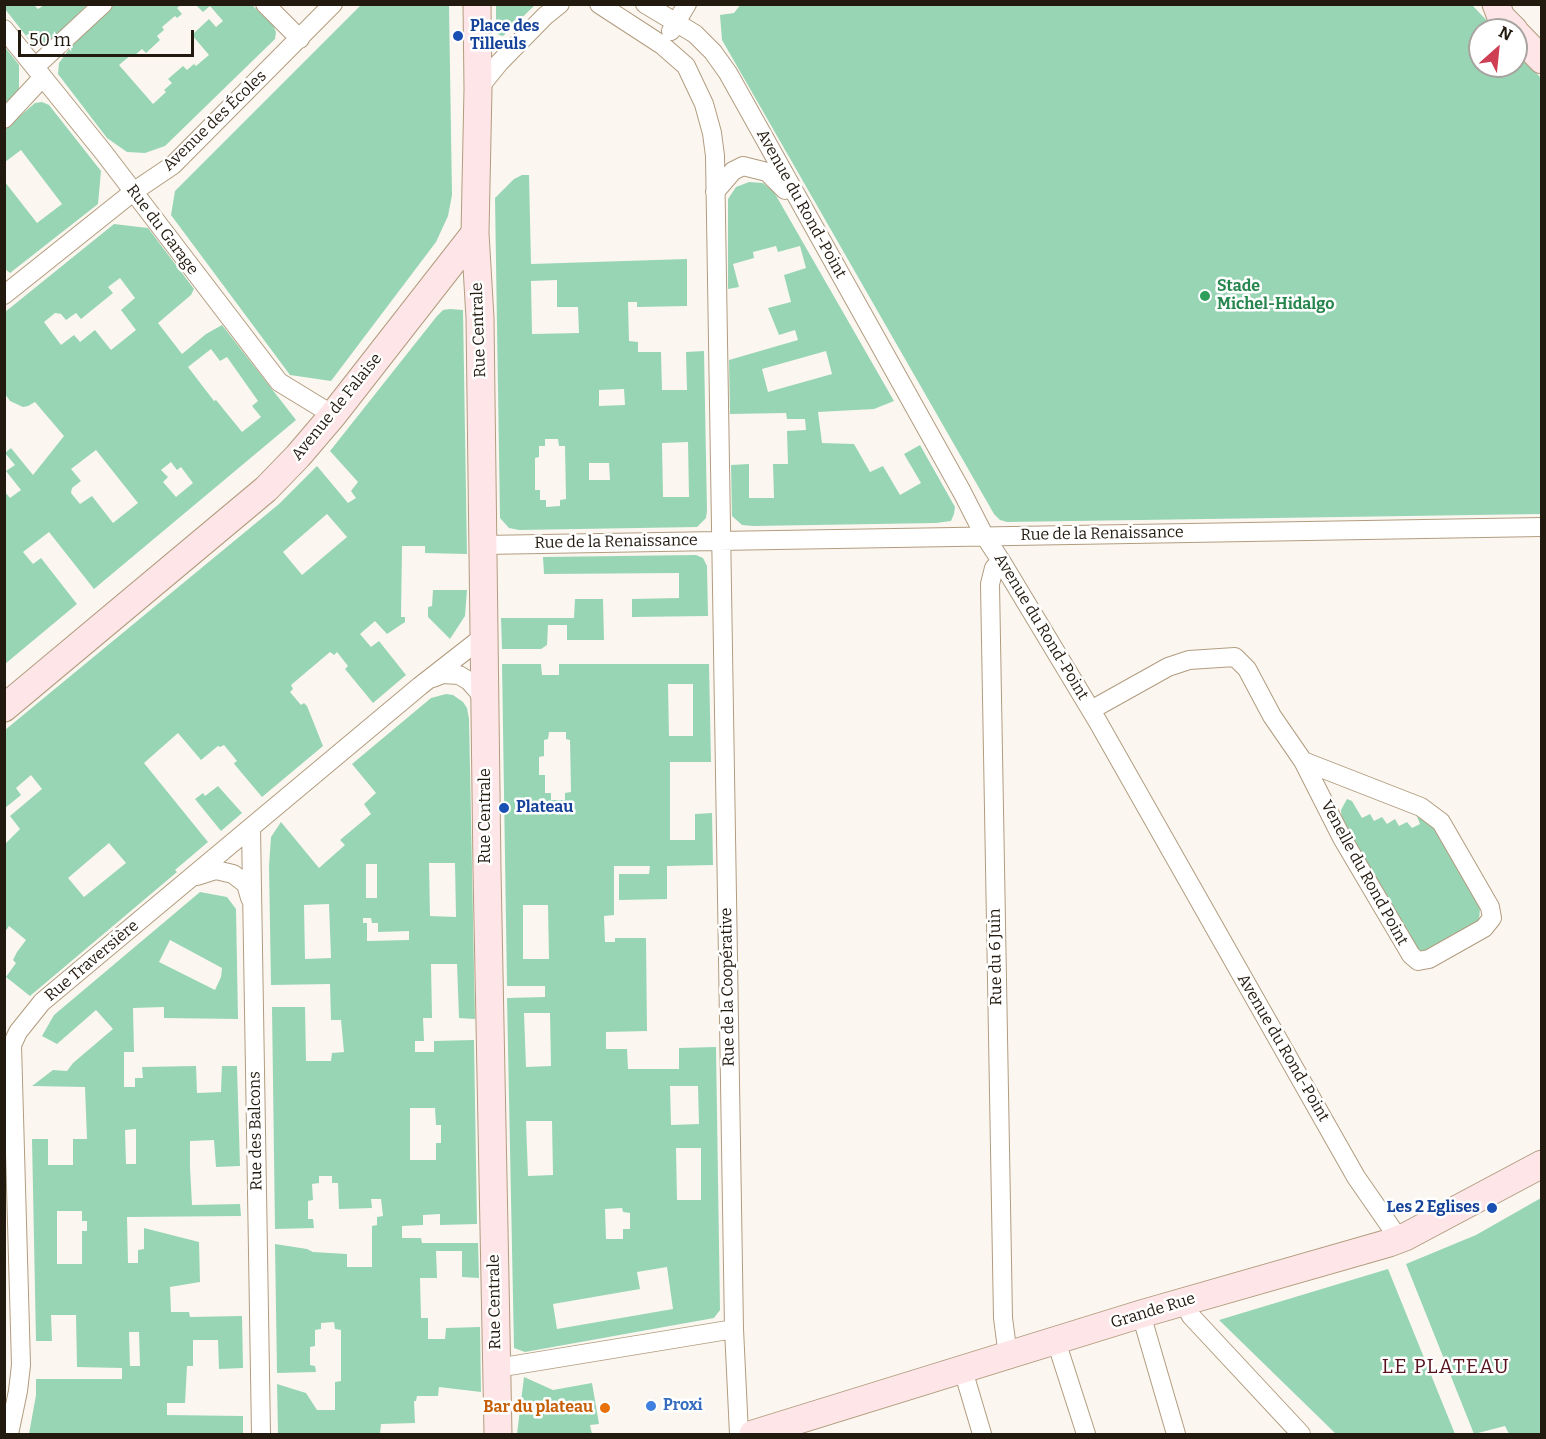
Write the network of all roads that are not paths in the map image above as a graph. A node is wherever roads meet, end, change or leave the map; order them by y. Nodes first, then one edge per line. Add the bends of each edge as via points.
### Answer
1 (103, 4) edge
2 (265, 4) edge
3 (333, 4) edge
4 (477, 4) edge
5 (560, 4) edge
6 (599, 4) edge
7 (643, 4) edge
8 (687, 4) edge
9 (1496, 4) edge
10 (1502, 18) edge
11 (676, 22) junction
12 (634, 27) junction
13 (4, 29) edge
14 (300, 39) junction
15 (662, 45) junction
16 (1528, 45) edge
17 (1542, 60) edge
18 (39, 72) junction
19 (478, 89) junction
20 (4, 119) edge
21 (133, 192) junction
22 (715, 192) junction
23 (799, 200) junction
24 (475, 234) junction
25 (4, 295) edge
26 (333, 415) junction
27 (1542, 527) edge
28 (984, 535) junction
29 (720, 540) junction
30 (483, 545) junction
31 (1001, 561) junction
32 (484, 636) junction
33 (429, 679) junction
34 (485, 706) junction
35 (4, 708) edge
36 (1091, 710) junction
37 (1304, 761) junction
38 (251, 828) junction
39 (190, 880) junction
40 (252, 906) junction
41 (8, 1045) edge
42 (1542, 1164) edge
43 (1400, 1239) junction
44 (1183, 1302) junction
45 (1141, 1314) junction
46 (734, 1329) junction
47 (1056, 1341) junction
48 (1008, 1356) junction
49 (497, 1368) junction
50 (963, 1370) junction
51 (9, 1434) edge
52 (261, 1434) edge
53 (498, 1434) edge
54 (739, 1434) edge
55 (753, 1434) edge
56 (982, 1434) edge
57 (1086, 1434) edge
58 (1176, 1434) edge
59 (1301, 1434) edge

1 - 18 street
2 - 14 street
3 - 14 street, Avenue des Écoles
4 - 19 street
5 - 19 street
6 - 12 street
7 - 11 street
7 - 12 street
8 - 11 street
9 - 10 street
11 - 15 street
11 - 23 street, Avenue du Rond-Point via 704,42 728,73
12 - 15 street
13 - 18 street, Rue du Garage
14 - 21 street, Avenue des Écoles via 173,165
15 - 22 street, Rue de la Coopérative via 686,66 704,104 712,132
16 - 17 street
18 - 20 street
18 - 21 street, Rue du Garage
19 - 24 street
21 - 25 street, Avenue des Écoles
21 - 26 street, Rue du Garage via 279,382
22 - 23 street via 733,171 743,166 767,172
22 - 29 street, Rue de la Coopérative
23 - 28 street, Avenue du Rond-Point
24 - 26 street, Avenue de Falaise
24 - 30 street, Rue Centrale
26 - 35 street, Avenue de Falaise via 266,489
27 - 28 street, Rue de la Renaissance
28 - 29 street, Rue de la Renaissance
28 - 31 street, Avenue du Rond-Point
29 - 30 street, Rue de la Renaissance
29 - 46 street, Rue de la Coopérative
30 - 32 street, Rue Centrale
31 - 36 street, Avenue du Rond-Point
31 - 48 street, Rue du 6 Juin via 994,568 990,584 1002,1306
32 - 33 street, Rue Traversière
32 - 34 street, Rue Centrale
33 - 34 street via 443,674 459,675 478,691
33 - 38 street, Rue Traversière
34 - 49 street, Rue Centrale
36 - 37 street, Venelle du Rond Point via 1168,667 1189,660 1235,657 1247,669 1272,716
36 - 43 street, Avenue du Rond-Point via 1356,1177
37 - 37 street, Venelle du Rond Point via 1337,828 1418,961 1475,934 1492,918 1485,897 1437,817 1401,798
38 - 39 street, Rue Traversière
38 - 40 street, Rue des Balcons
39 - 40 street via 216,870 233,874 246,884
39 - 41 street, Rue Traversière via 42,1002
40 - 52 street, Rue des Balcons
41 - 51 street, Rue Traversière via 21,1365
42 - 43 street, Grande Rue
43 - 44 street, Grande Rue
44 - 45 street, Grande Rue
44 - 59 street via 1191,1316
45 - 47 street, Grande Rue
45 - 58 street
46 - 49 street
46 - 54 street, Rue de la Coopérative
47 - 48 street, Grande Rue
47 - 57 street
48 - 50 street, Grande Rue
49 - 53 street, Rue Centrale
50 - 55 street, Grande Rue
50 - 56 street

